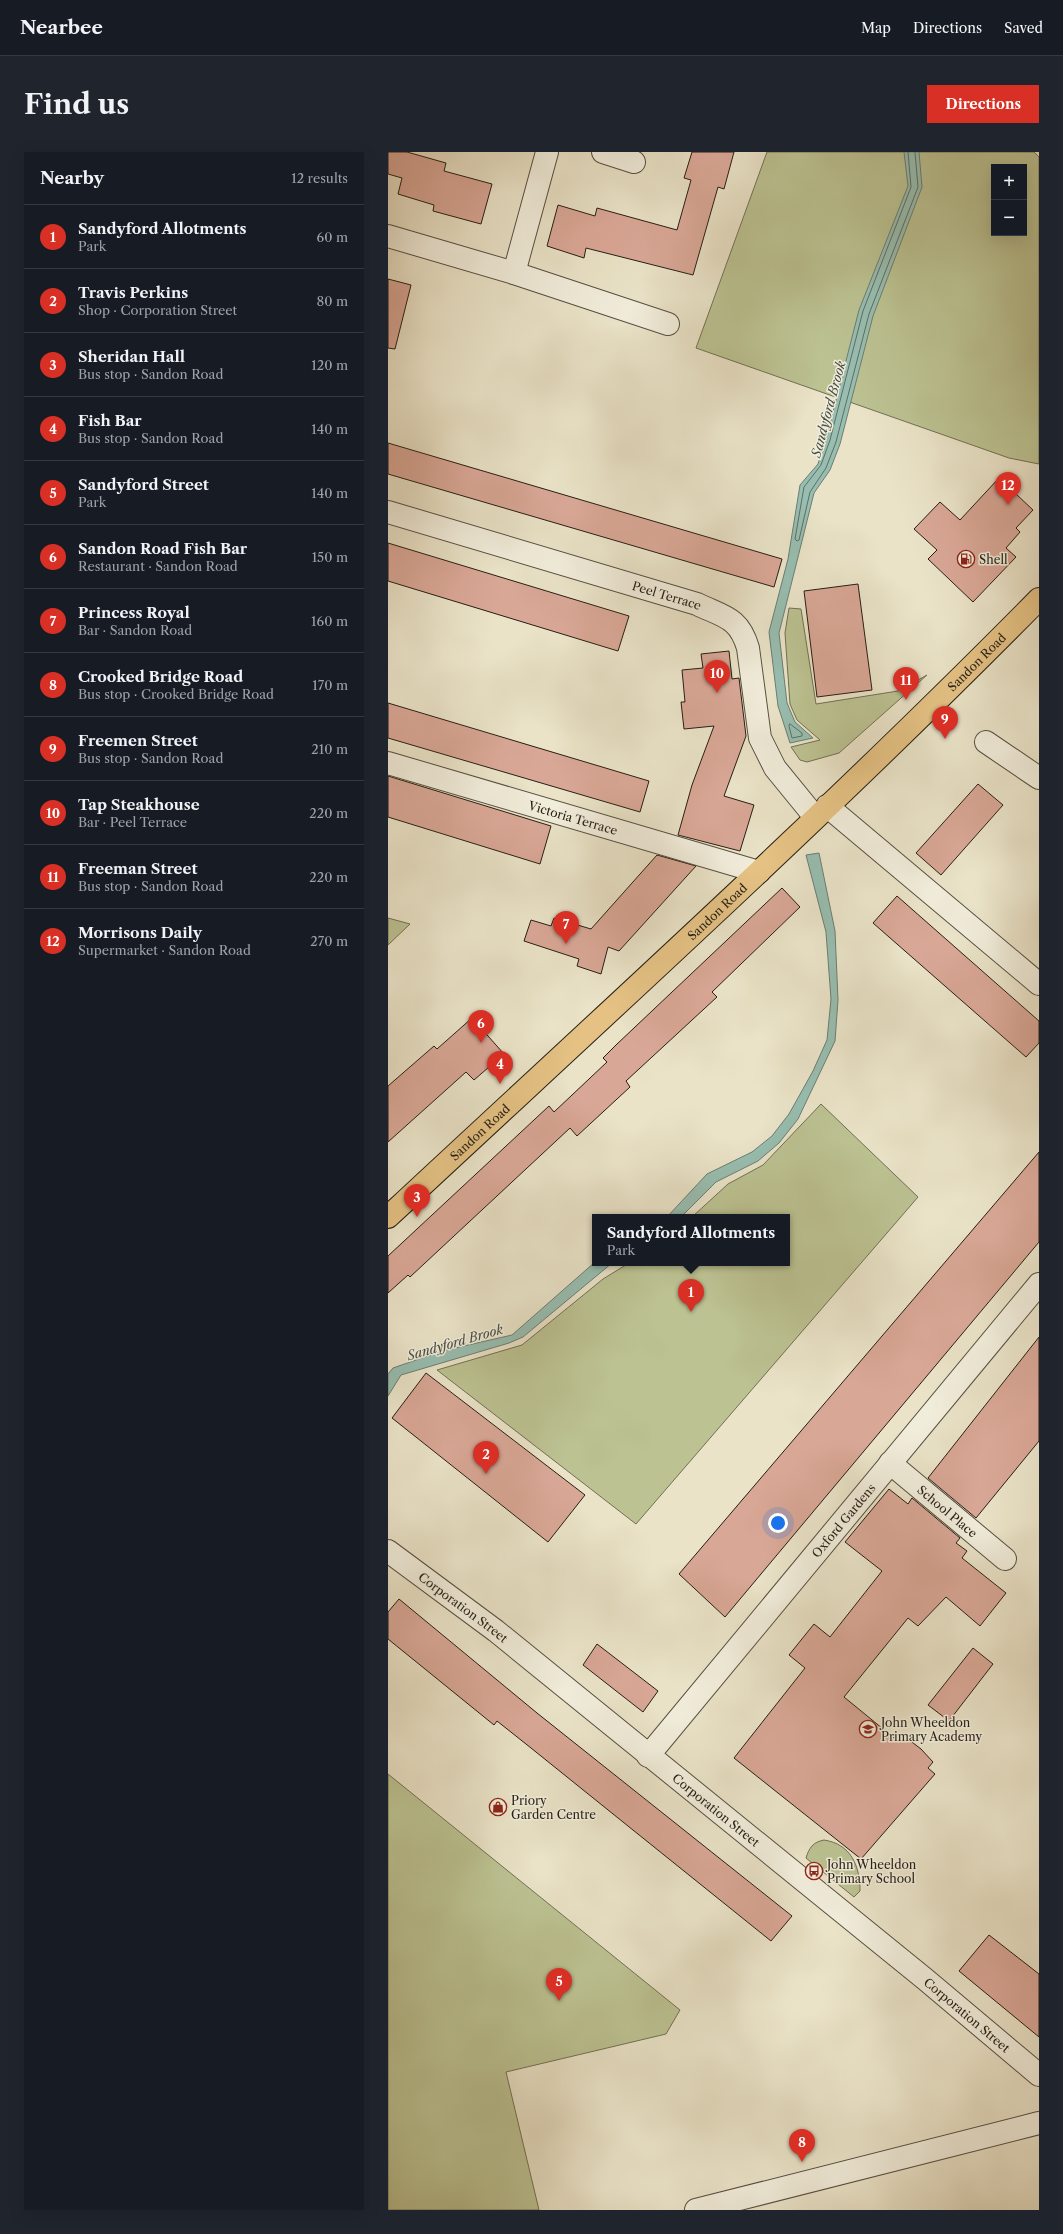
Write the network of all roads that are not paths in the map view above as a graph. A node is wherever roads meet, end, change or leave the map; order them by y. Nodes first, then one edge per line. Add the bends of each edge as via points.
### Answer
1 (547, 152) edge
2 (603, 152) edge
3 (634, 162) dead end
4 (388, 236) edge
5 (514, 273) junction
6 (668, 324) dead end
7 (388, 512) edge
8 (1039, 599) edge
9 (986, 742) dead end
10 (388, 763) edge
11 (1039, 778) edge
12 (821, 811) junction
13 (759, 872) junction
14 (1039, 984) edge
15 (388, 1217) edge
16 (1039, 1284) edge
17 (890, 1463) junction
18 (388, 1551) edge
19 (1005, 1559) dead end
20 (648, 1756) junction
21 (1039, 2075) edge
22 (1039, 2123) edge
23 (696, 2210) edge

1 - 5 street
2 - 3 street
4 - 5 street
5 - 6 street
7 - 12 street, Peel Terrace via 698,604 736,623 744,634 748,648 760,738 774,768
8 - 12 main road, Sandon Road via 964,675
9 - 11 street
10 - 13 street, Victoria Terrace
12 - 13 main road, Sandon Road
12 - 14 street, Peel Terrace
13 - 15 main road, Sandon Road
16 - 17 street, Oxford Gardens
17 - 19 street, School Place
17 - 20 street, Oxford Gardens
18 - 20 street, Corporation Street via 496,1631
20 - 21 street, Corporation Street via 925,1979
22 - 23 street

